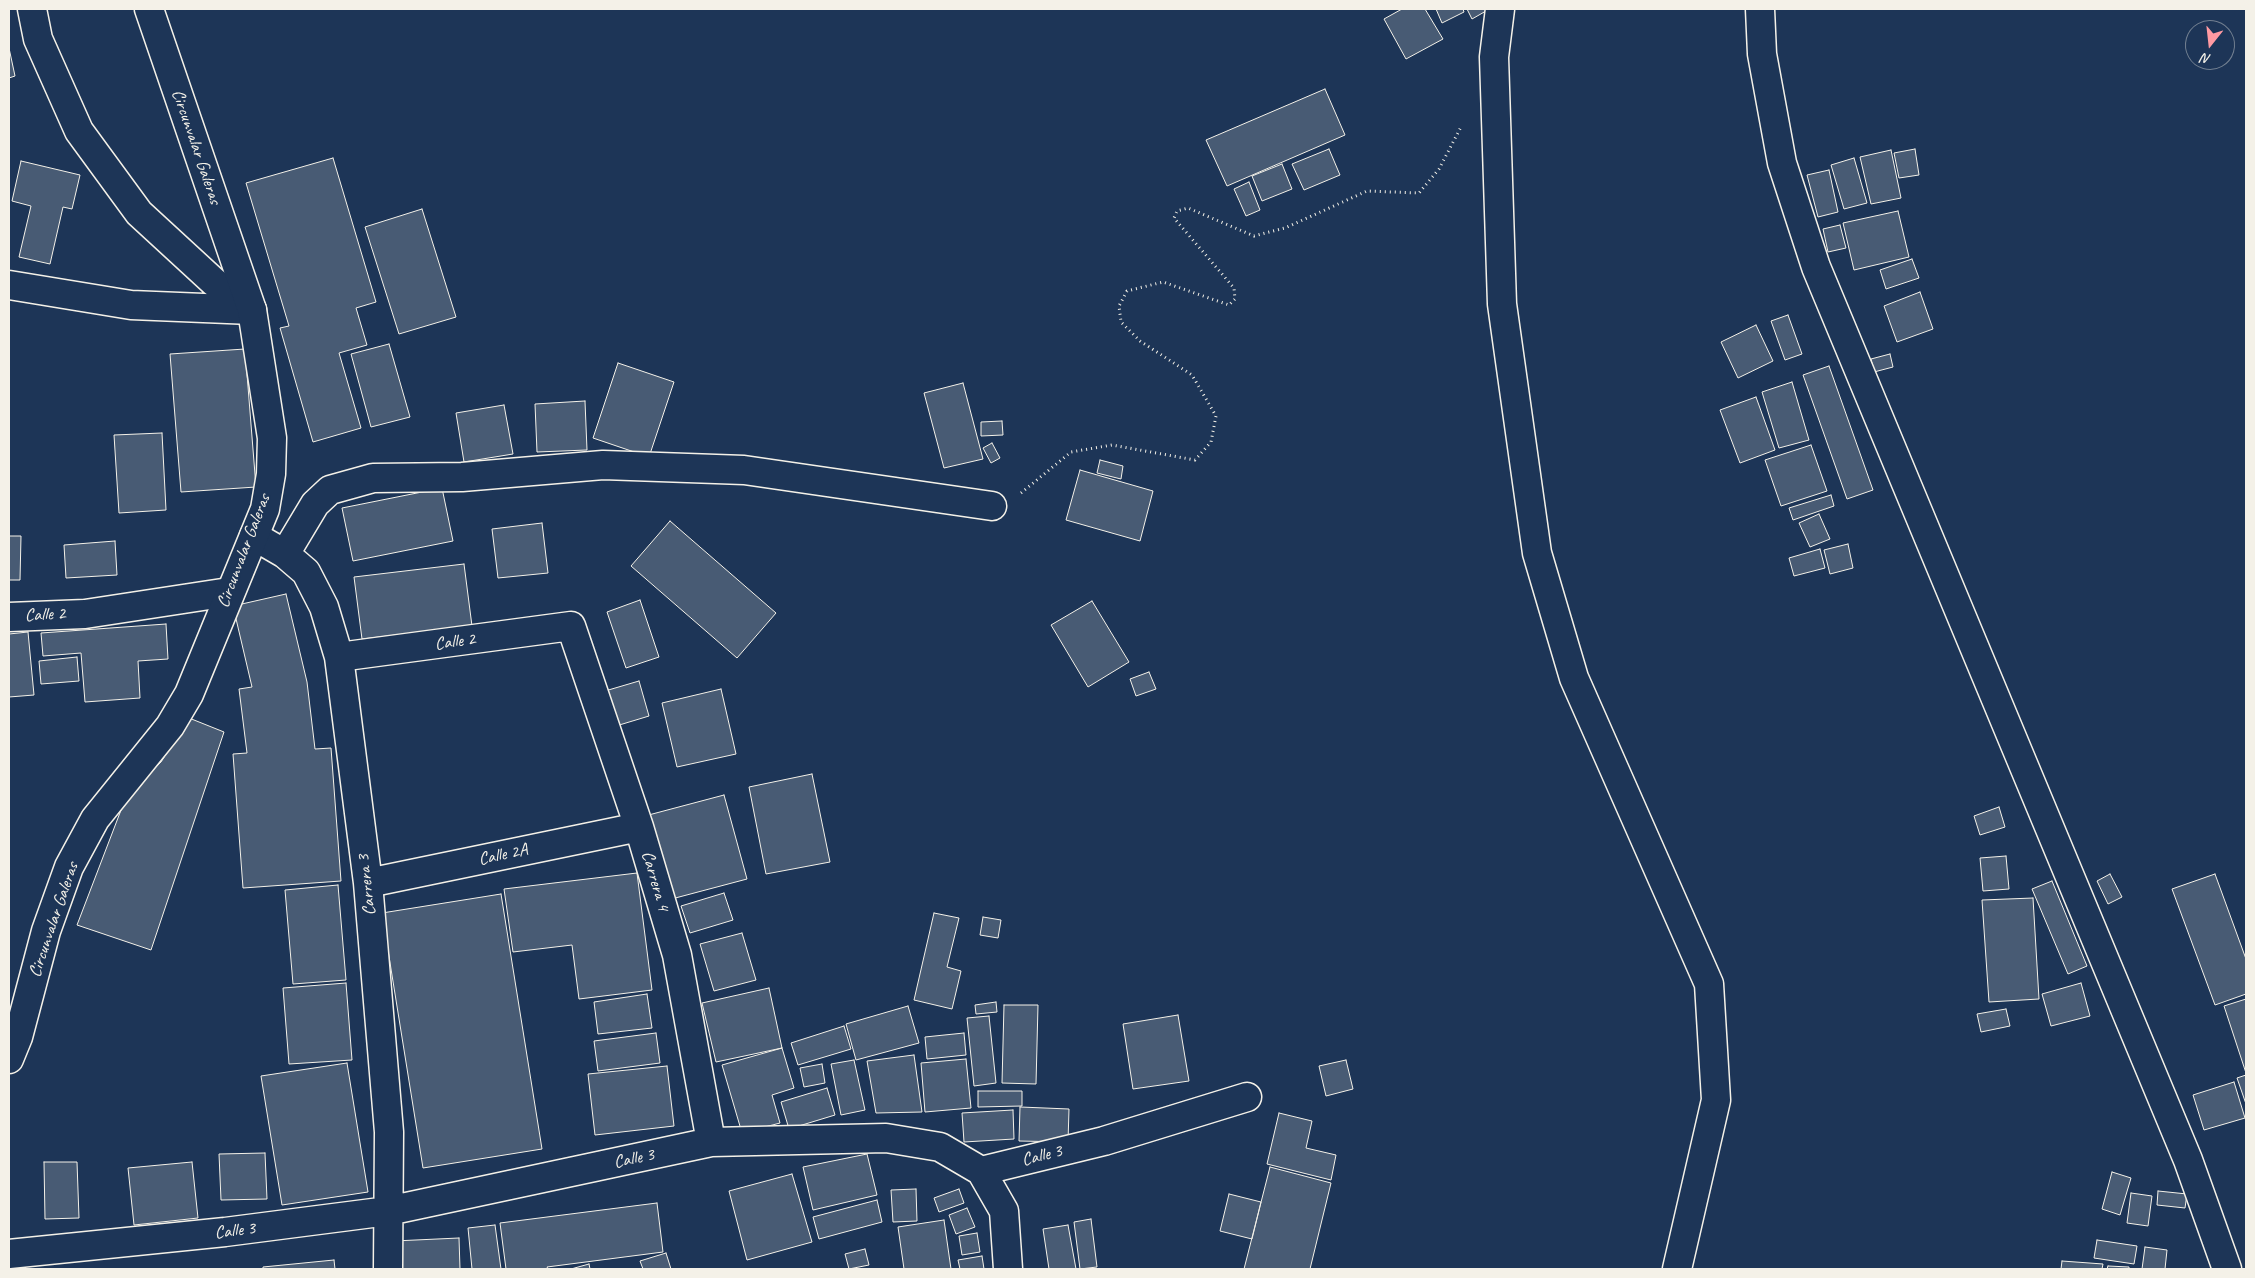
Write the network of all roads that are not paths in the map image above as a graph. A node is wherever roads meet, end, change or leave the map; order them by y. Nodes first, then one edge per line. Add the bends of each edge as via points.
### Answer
1 (32, 9) edge
2 (149, 9) edge
3 (1500, 9) edge
4 (1760, 9) edge
5 (9, 285) edge
6 (252, 310) junction
7 (992, 506) road end
8 (254, 536) junction
9 (285, 554) junction
10 (230, 592) junction
11 (9, 617) edge
12 (571, 626) joint
13 (339, 657) junction
14 (639, 827) junction
15 (368, 883) junction
16 (9, 1059) edge
17 (1247, 1097) dead end
18 (711, 1142) junction
19 (981, 1171) junction
20 (388, 1212) junction
21 (9, 1254) edge
22 (388, 1269) edge
23 (1008, 1269) edge
24 (1677, 1269) edge
25 (2227, 1269) edge

1 - 6 street via 38,39 80,131 139,213 214,282
2 - 6 street, Circunvalar Galeras
3 - 24 street via 1494,58 1502,304 1537,553 1574,678 1709,984 1716,1100
4 - 25 street via 1762,54 1782,163 1816,268 2188,1160
5 - 6 street via 131,305
6 - 8 street, Circunvalar Galeras via 272,438 271,474 265,509
7 - 9 street via 744,470 604,466 462,477 373,478 330,490 315,504
8 - 9 street, Carrera 3
8 - 10 street, Circunvalar Galeras
9 - 13 street, Carrera 3 via 306,572 324,607
10 - 11 street, Calle 2 via 84,614
10 - 16 street, Circunvalar Galeras via 189,694 170,726 95,819 69,867 46,932
12 - 13 street, Calle 2
12 - 14 street, Carrera 4
13 - 15 street, Carrera 3
14 - 15 street, Calle 2A
14 - 18 street, Carrera 4 via 677,954
15 - 20 street, Carrera 3 via 389,1132
17 - 19 street, Calle 3 via 1104,1141
18 - 19 street, Calle 3 via 886,1138 940,1146
18 - 20 street, Calle 3
19 - 23 street via 1004,1211
20 - 21 street, Calle 3
20 - 22 street, Carrera 3

